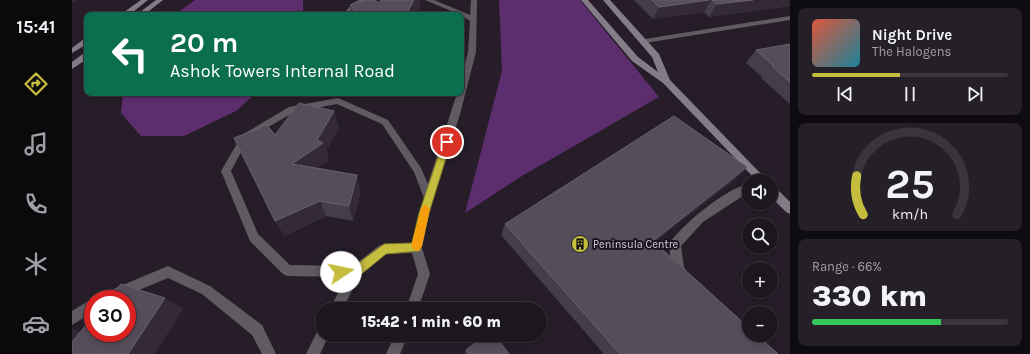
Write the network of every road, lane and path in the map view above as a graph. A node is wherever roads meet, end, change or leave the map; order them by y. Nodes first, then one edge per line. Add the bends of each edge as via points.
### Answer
1 (145, 0) edge
2 (160, 0) edge
3 (365, 0) edge
4 (428, 0) edge
5 (474, 0) edge
6 (584, 0) edge
7 (606, 0) edge
8 (128, 12) edge
9 (144, 12) edge
10 (348, 12) edge
11 (457, 12) edge
12 (464, 15) edge
13 (790, 18) edge
14 (474, 20) junction
15 (644, 41) junction
16 (84, 43) edge
17 (72, 51) edge
18 (472, 52) junction
19 (464, 55) edge
20 (84, 57) edge
21 (72, 66) edge
22 (666, 81) junction
23 (464, 83) edge
24 (461, 96) edge
25 (755, 174) edge
26 (742, 191) edge
27 (778, 196) edge
28 (429, 199) junction
29 (788, 205) edge
30 (416, 248) junction
31 (355, 272) junction
32 (689, 281) edge
33 (125, 290) edge
34 (340, 302) edge
35 (414, 302) edge
36 (84, 310) edge
37 (72, 319) edge
38 (319, 342) edge
39 (399, 342) edge
40 (268, 354) edge
41 (313, 354) edge
42 (394, 354) edge

1 - 8 main road
2 - 9 main road
3 - 10 street via 355,4
4 - 11 street
5 - 14 street
6 - 22 main road via 635,59
7 - 15 main road
12 - 14 street
13 - 15 street
14 - 18 street
15 - 22 main road via 656,56
16 - 17 main road
18 - 19 street
18 - 23 street
20 - 21 main road
22 - 25 main road
24 - 28 street
26 - 32 street via 705,213 684,232 675,245 678,270
27 - 29 main road
28 - 30 street
28 - 31 street via 418,171 385,122 338,101 292,109 245,137 226,171 254,237 287,270
30 - 31 street via 384,249
30 - 35 street via 424,274
31 - 34 street
33 - 40 street via 168,272 206,290 257,330
36 - 37 street
38 - 41 street
39 - 42 street

